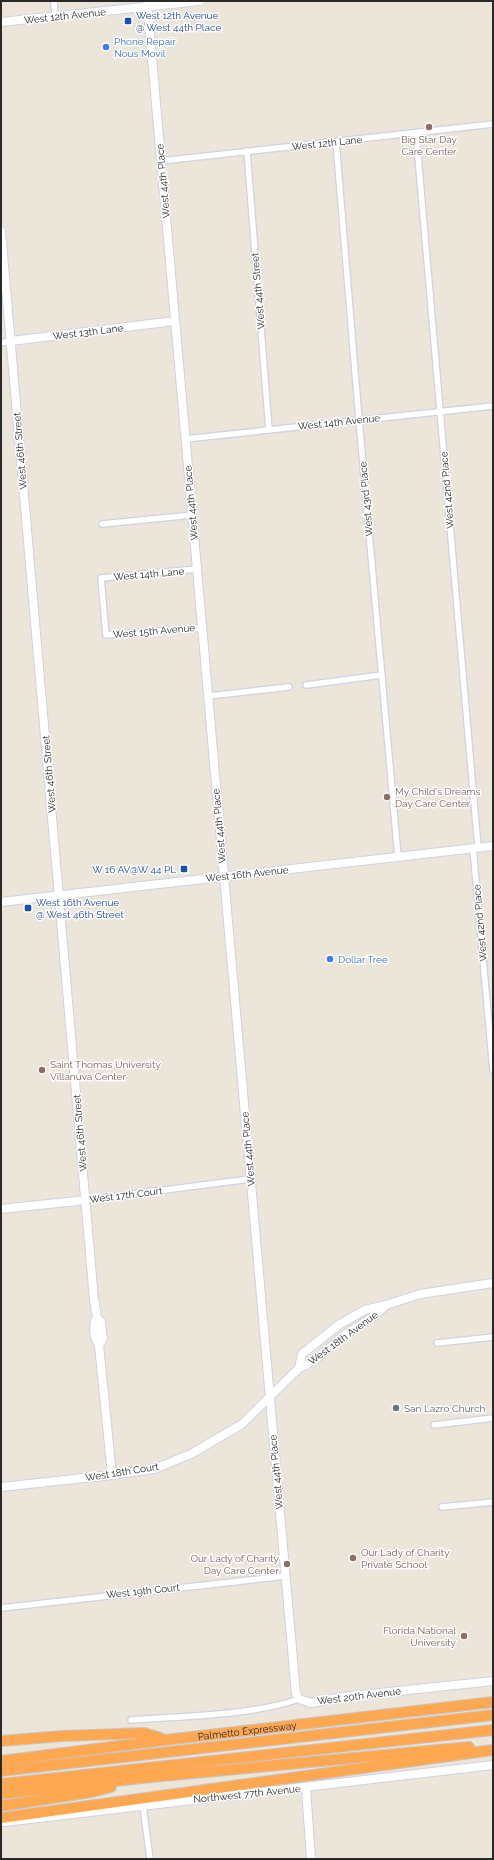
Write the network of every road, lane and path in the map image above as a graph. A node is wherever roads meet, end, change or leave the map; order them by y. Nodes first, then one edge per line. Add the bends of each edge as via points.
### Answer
1 (54, 1) edge
2 (200, 1) edge
3 (147, 4) edge
4 (55, 16) junction
5 (1, 22) edge
6 (493, 124) edge
7 (416, 133) junction
8 (336, 142) junction
9 (247, 151) junction
10 (161, 161) junction
11 (1, 231) edge
12 (175, 321) junction
13 (11, 341) junction
14 (1, 342) edge
15 (493, 406) edge
16 (440, 412) junction
17 (358, 420) junction
18 (269, 430) junction
19 (185, 440) junction
20 (192, 515) junction
21 (102, 524) dead end
22 (197, 569) junction
23 (202, 628) junction
24 (106, 635) joint
25 (382, 675) junction
26 (306, 685) dead end
27 (289, 687) dead end
28 (208, 696) junction
29 (493, 846) edge
30 (476, 848) junction
31 (398, 857) junction
32 (224, 876) junction
33 (60, 895) junction
34 (1, 902) edge
35 (493, 1070) edge
36 (250, 1179) junction
37 (86, 1200) junction
38 (1, 1209) edge
39 (493, 1283) edge
40 (386, 1305) junction
41 (493, 1337) edge
42 (437, 1343) dead end
43 (299, 1368) junction
44 (269, 1397) junction
45 (493, 1418) edge
46 (434, 1425) dead end
47 (112, 1475) junction
48 (1, 1487) edge
49 (493, 1502) edge
50 (442, 1507) dead end
51 (286, 1576) junction
52 (1, 1608) edge
53 (493, 1681) edge
54 (299, 1698) junction
55 (493, 1702) edge
56 (493, 1715) edge
57 (131, 1720) dead end
58 (493, 1730) edge
59 (185, 1738) junction
60 (165, 1740) junction
61 (1, 1741) edge
62 (230, 1744) junction
63 (493, 1745) edge
64 (493, 1750) edge
65 (1, 1761) edge
66 (493, 1765) edge
67 (1, 1771) edge
68 (142, 1778) junction
69 (1, 1784) edge
70 (306, 1788) junction
71 (1, 1794) edge
72 (1, 1806) edge
73 (143, 1806) junction
74 (1, 1818) edge
75 (1, 1823) edge
76 (150, 1859) edge
77 (311, 1859) edge

1 - 4 street
2 - 3 street, West 12th Avenue
3 - 4 street, West 12th Avenue
3 - 10 street, West 44th Place
4 - 5 street, West 12th Avenue
6 - 7 street, West 12th Lane
7 - 8 street, West 12th Lane
7 - 16 street, West 42nd Place
8 - 9 street, West 12th Lane
8 - 17 street, West 43rd Place
9 - 10 street, West 12th Lane
9 - 18 street, West 44th Street
10 - 12 street, West 44th Place
11 - 13 street, West 46th Street
12 - 13 street, West 13th Lane
12 - 19 street, West 44th Place
13 - 14 street, West 13th Lane
13 - 33 street, West 46th Street
15 - 16 street, West 14th Avenue
16 - 17 street, West 14th Avenue
16 - 30 street, West 42nd Place
17 - 18 street, West 14th Avenue
17 - 25 street, West 43rd Place
18 - 19 street, West 14th Avenue
19 - 20 street, West 44th Place
20 - 21 street
20 - 22 street, West 44th Place
22 - 23 street, West 44th Place
22 - 24 street, West 14th Lane via 101,578
23 - 24 street, West 15th Avenue
23 - 28 street, West 44th Place
25 - 26 street
25 - 31 street, West 43rd Place
27 - 28 street
28 - 32 street, West 44th Place
29 - 30 street, West 16th Avenue
30 - 31 street, West 16th Avenue
30 - 35 street, West 42nd Place
31 - 32 street, West 16th Avenue
32 - 33 street, West 16th Avenue
32 - 36 street, West 44th Place
33 - 34 street, West 16th Avenue
33 - 37 street, West 46th Street
36 - 37 street, West 17th Court
36 - 44 street, West 44th Place
37 - 38 street, West 17th Court
37 - 47 street, West 46th Street via 97,1317 94,1323 95,1339 99,1345
39 - 40 street, West 18th Avenue via 420,1294
40 - 43 street, West 18th Avenue via 374,1318
40 - 43 street, West 18th Avenue via 365,1310 340,1324 302,1354
41 - 42 street
43 - 44 street, West 18th Avenue
44 - 47 street, West 18th Court via 242,1424 191,1454 154,1469
44 - 51 street, West 44th Place
45 - 46 street
47 - 48 street, West 18th Court
49 - 50 street
51 - 52 street, West 19th Court
51 - 54 street, West 44th Place via 295,1685
53 - 54 street, West 20th Avenue via 311,1702
54 - 57 street, West 20th Avenue via 273,1707
55 - 59 highway, Palmetto Expressway
56 - 62 highway
58 - 69 highway
59 - 60 highway, Palmetto Expressway
59 - 62 highway
60 - 61 highway via 144,1733
60 - 65 highway, Palmetto Expressway
62 - 67 highway
63 - 68 highway
64 - 74 highway
66 - 70 street, Northwest 77th Avenue
68 - 71 highway
68 - 72 highway via 92,1792
70 - 73 street, Northwest 77th Avenue
70 - 77 street
73 - 75 street, Northwest 77th Avenue
73 - 76 street

